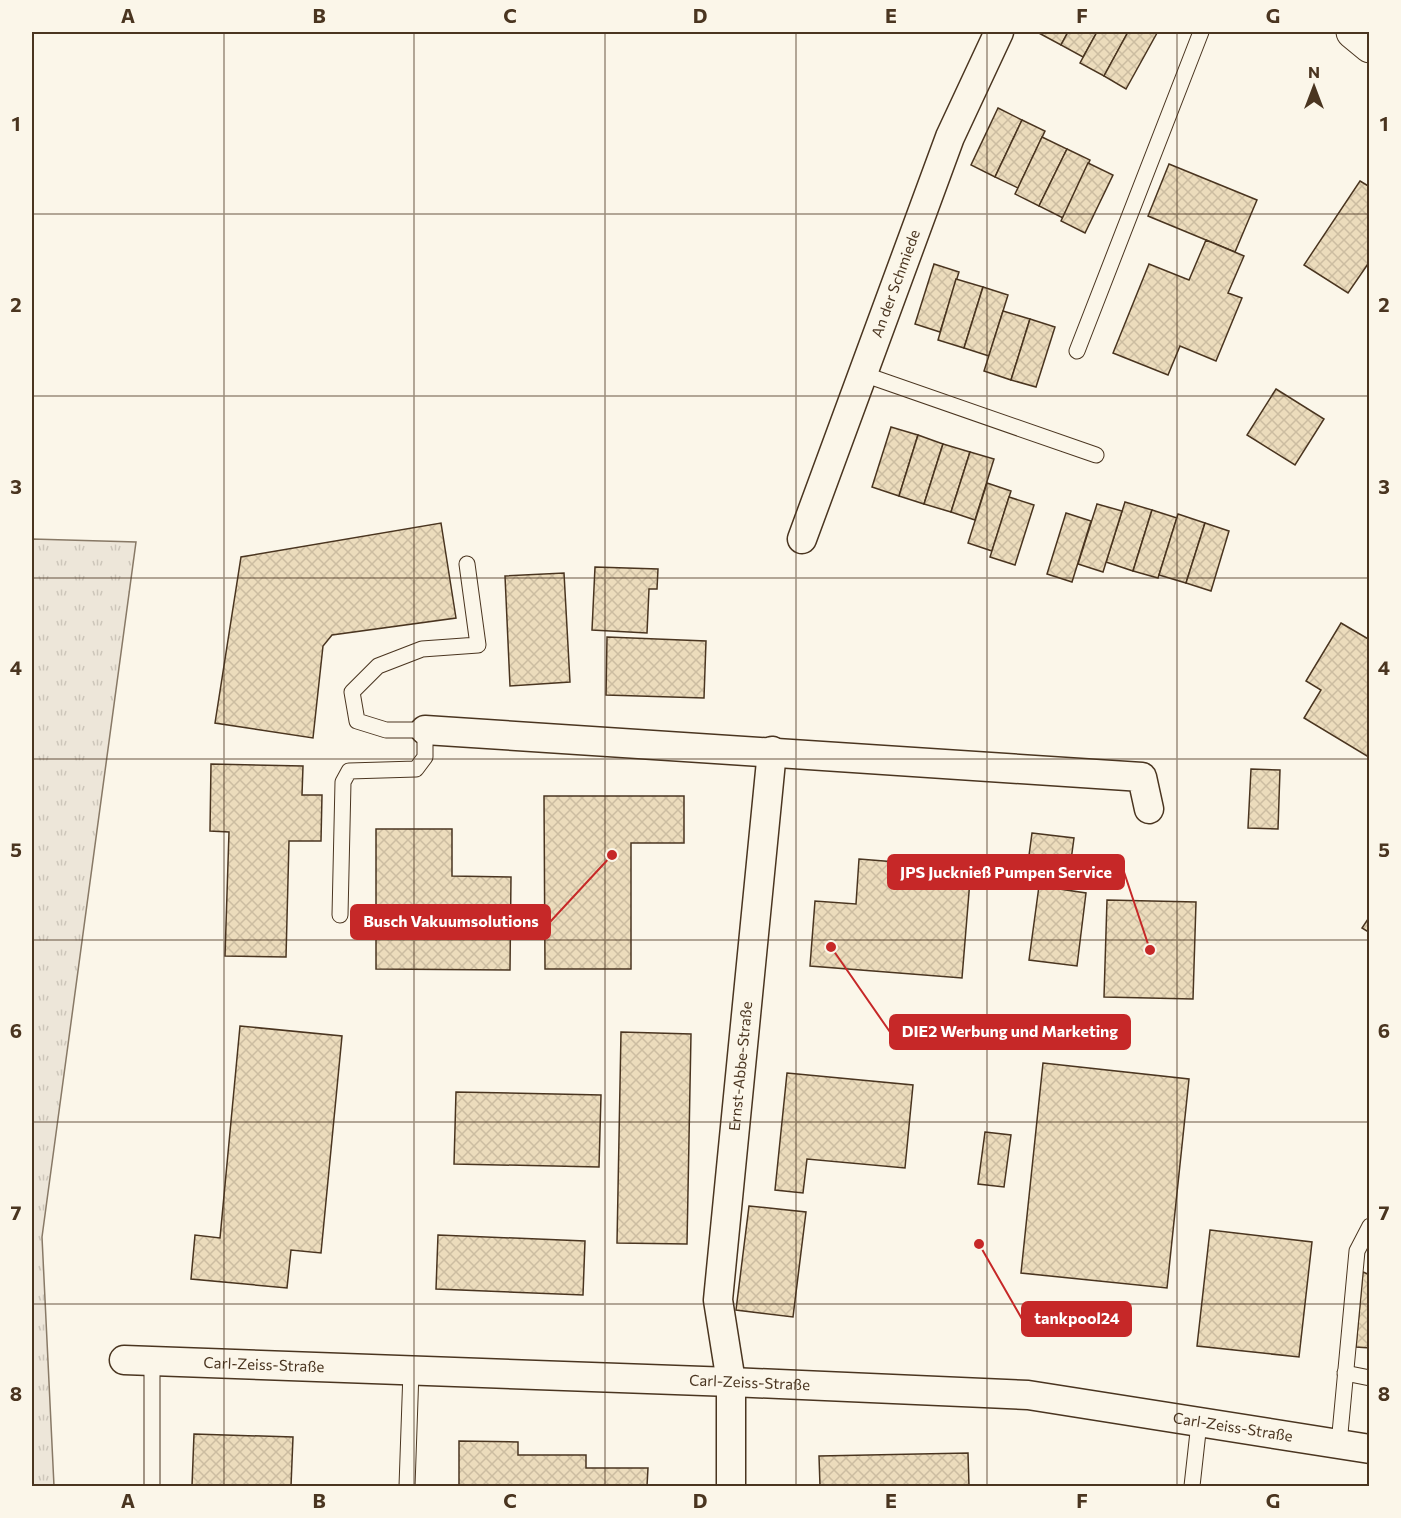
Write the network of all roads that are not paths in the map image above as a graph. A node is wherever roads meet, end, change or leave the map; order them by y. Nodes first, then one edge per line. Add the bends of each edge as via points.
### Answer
1 (999, 32) edge
2 (1201, 32) edge
3 (1353, 32) edge
4 (1370, 46) edge
5 (1077, 351) dead end
6 (863, 374) junction
7 (1096, 455) dead end
8 (802, 539) dead end
9 (467, 564) dead end
10 (425, 730) junction
11 (771, 751) junction
12 (1149, 809) dead end
13 (340, 915) dead end
14 (1370, 1226) edge
15 (124, 1360) dead end
16 (152, 1361) junction
17 (411, 1371) junction
18 (1345, 1373) junction
19 (1370, 1378) edge
20 (731, 1382) junction
21 (1199, 1423) junction
22 (1339, 1444) junction
23 (1370, 1449) edge
24 (152, 1486) edge
25 (407, 1486) edge
26 (731, 1486) edge
27 (1192, 1486) edge

1 - 6 street, An der Schmiede via 950,137
2 - 5 lane
3 - 4 main road
6 - 7 lane
6 - 8 street, An der Schmiede
9 - 10 lane via 478,645 422,649 378,666 352,692 357,722 386,730
10 - 11 street
10 - 13 lane via 425,757 416,769 349,771 344,782
11 - 12 street via 1142,777
11 - 20 street, Ernst-Abbe-Straße via 718,1300
14 - 18 lane via 1357,1251
15 - 16 street, Carl-Zeiss-Straße
16 - 17 street, Carl-Zeiss-Straße
16 - 24 lane
17 - 20 street, Carl-Zeiss-Straße
17 - 25 lane
18 - 19 lane
18 - 22 lane
20 - 21 street, Carl-Zeiss-Straße via 1028,1395
20 - 26 street, Ernst-Abbe-Straße
21 - 22 street, Carl-Zeiss-Straße
21 - 27 lane
22 - 23 street, Carl-Zeiss-Straße

